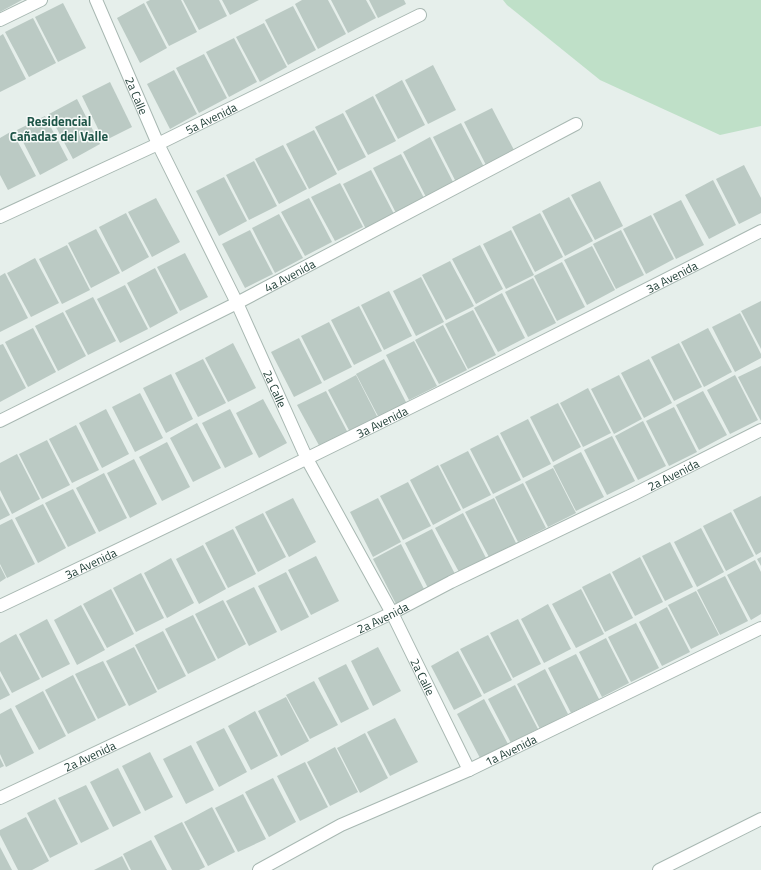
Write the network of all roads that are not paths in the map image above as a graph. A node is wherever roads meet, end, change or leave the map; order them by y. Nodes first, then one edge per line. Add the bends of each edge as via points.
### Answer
1 (41, 0) edge
2 (96, 0) edge
3 (420, 16) dead end
4 (0, 20) edge
5 (576, 124) dead end
6 (158, 144) junction
7 (0, 217) edge
8 (761, 231) edge
9 (237, 303) junction
10 (0, 422) edge
11 (761, 430) edge
12 (307, 459) junction
13 (0, 606) edge
14 (392, 613) junction
15 (761, 628) edge
16 (469, 770) junction
17 (0, 798) edge
18 (761, 819) edge
19 (259, 870) edge
20 (659, 870) edge

1 - 4 street
2 - 6 street, 2a Calle
3 - 6 street, 5a Avenida
5 - 9 street, 4a Avenida
6 - 7 street, 5a Avenida
6 - 9 street, 2a Calle
8 - 12 street, 3a Avenida
9 - 10 street, 4a Avenida
9 - 12 street, 2a Calle
11 - 14 street, 2a Avenida
12 - 13 street, 3a Avenida
12 - 14 street, 2a Calle
14 - 16 street, 2a Calle
14 - 17 street, 2a Avenida
15 - 16 street, 1a Avenida
16 - 19 street, 1a Avenida via 341,825
18 - 20 street

